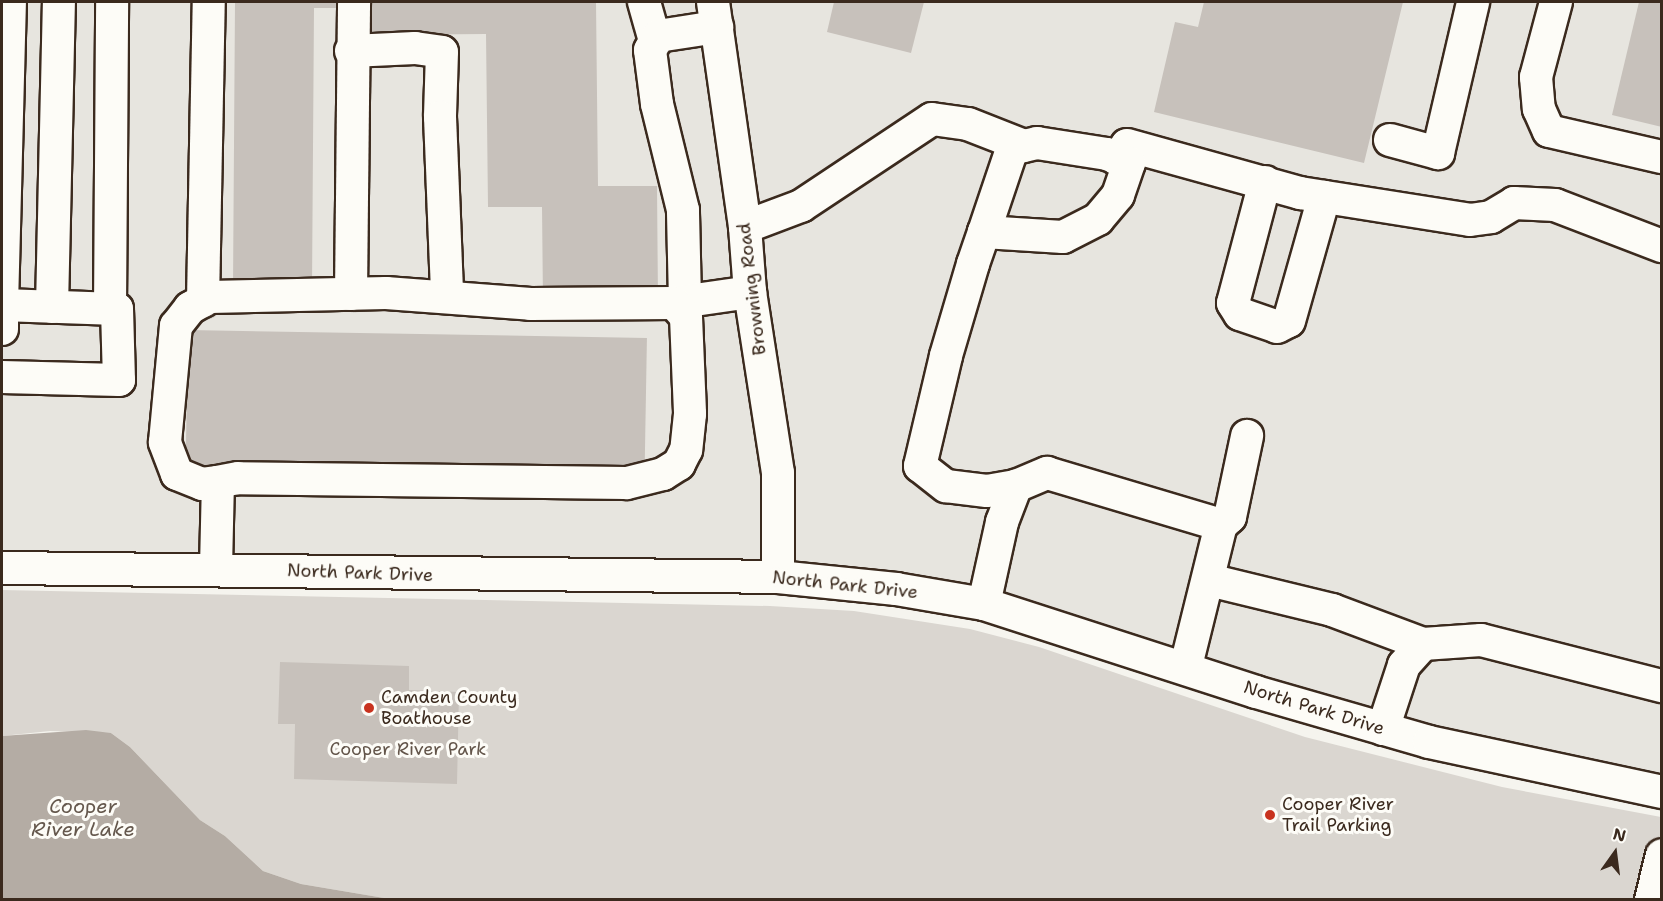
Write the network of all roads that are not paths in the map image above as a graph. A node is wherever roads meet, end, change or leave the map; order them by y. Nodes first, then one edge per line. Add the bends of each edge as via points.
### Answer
1 (10, 2) edge
2 (59, 2) edge
3 (112, 2) edge
4 (209, 2) edge
5 (354, 2) edge
6 (644, 2) edge
7 (1473, 2) edge
8 (1556, 2) edge
9 (715, 14) edge
10 (655, 42) junction
11 (351, 51) junction
12 (1390, 140) dead end
13 (4, 142) edge
14 (1024, 146) junction
15 (1662, 158) edge
16 (1117, 159) junction
17 (1265, 182) junction
18 (1324, 197) junction
19 (3, 212) edge
20 (745, 227) junction
21 (984, 232) junction
22 (1662, 246) edge
23 (750, 292) junction
24 (351, 294) junction
25 (447, 295) junction
26 (203, 301) junction
27 (680, 302) junction
28 (2, 305) edge
29 (52, 307) junction
30 (110, 309) junction
31 (2, 329) edge
32 (2, 377) edge
33 (1247, 436) dead end
34 (218, 482) junction
35 (1016, 486) junction
36 (1221, 525) junction
37 (2, 568) edge
38 (216, 568) junction
39 (778, 577) junction
40 (1209, 580) junction
41 (984, 604) junction
42 (1423, 644) junction
43 (1186, 666) junction
44 (1662, 686) edge
45 (1383, 729) junction
46 (1662, 792) edge
47 (1662, 855) edge
48 (1651, 900) edge

1 - 13 street
2 - 29 street
3 - 30 street
4 - 26 street
5 - 11 street
6 - 10 street
7 - 12 street via 1438,153
8 - 15 street via 1536,77 1539,110 1549,131
9 - 10 street via 658,36
9 - 20 street, Browning Road
10 - 27 street via 650,50 657,104 683,210
11 - 24 street
11 - 25 street via 415,48 442,52 440,117
13 - 19 street
14 - 16 street via 1037,143
14 - 20 street via 968,124 932,119 801,206
14 - 21 street via 1012,149
16 - 17 street via 1126,145
16 - 21 street via 1129,163 1118,195 1098,219 1063,237
17 - 18 street
17 - 18 street via 1233,303 1239,314 1277,327 1289,321
18 - 22 street via 1470,220 1491,218 1514,203 1554,205
19 - 28 street
20 - 23 street, Browning Road
21 - 35 street via 946,356 920,466 946,486 987,491
23 - 27 street
23 - 39 street, Browning Road via 778,473
24 - 25 street
24 - 26 street via 210,297
25 - 27 street via 531,304
26 - 34 street via 190,308 176,326 165,442 177,474 202,484
27 - 34 street via 686,317 690,414 686,450 679,464 663,474 626,483 238,478
28 - 29 street
28 - 31 street
29 - 30 street
30 - 32 street via 117,309 120,380
33 - 36 street via 1230,517
34 - 38 street
35 - 36 street via 1047,473
35 - 41 street via 1002,522
36 - 40 street
37 - 38 street, North Park Drive
38 - 39 street, North Park Drive via 493,576
39 - 41 street, North Park Drive via 896,589
40 - 42 street via 1332,610
40 - 43 street
41 - 43 street, North Park Drive
42 - 44 street via 1481,640
42 - 45 street via 1404,665
43 - 45 street, North Park Drive
45 - 46 street, North Park Drive via 1569,775
47 - 48 street

